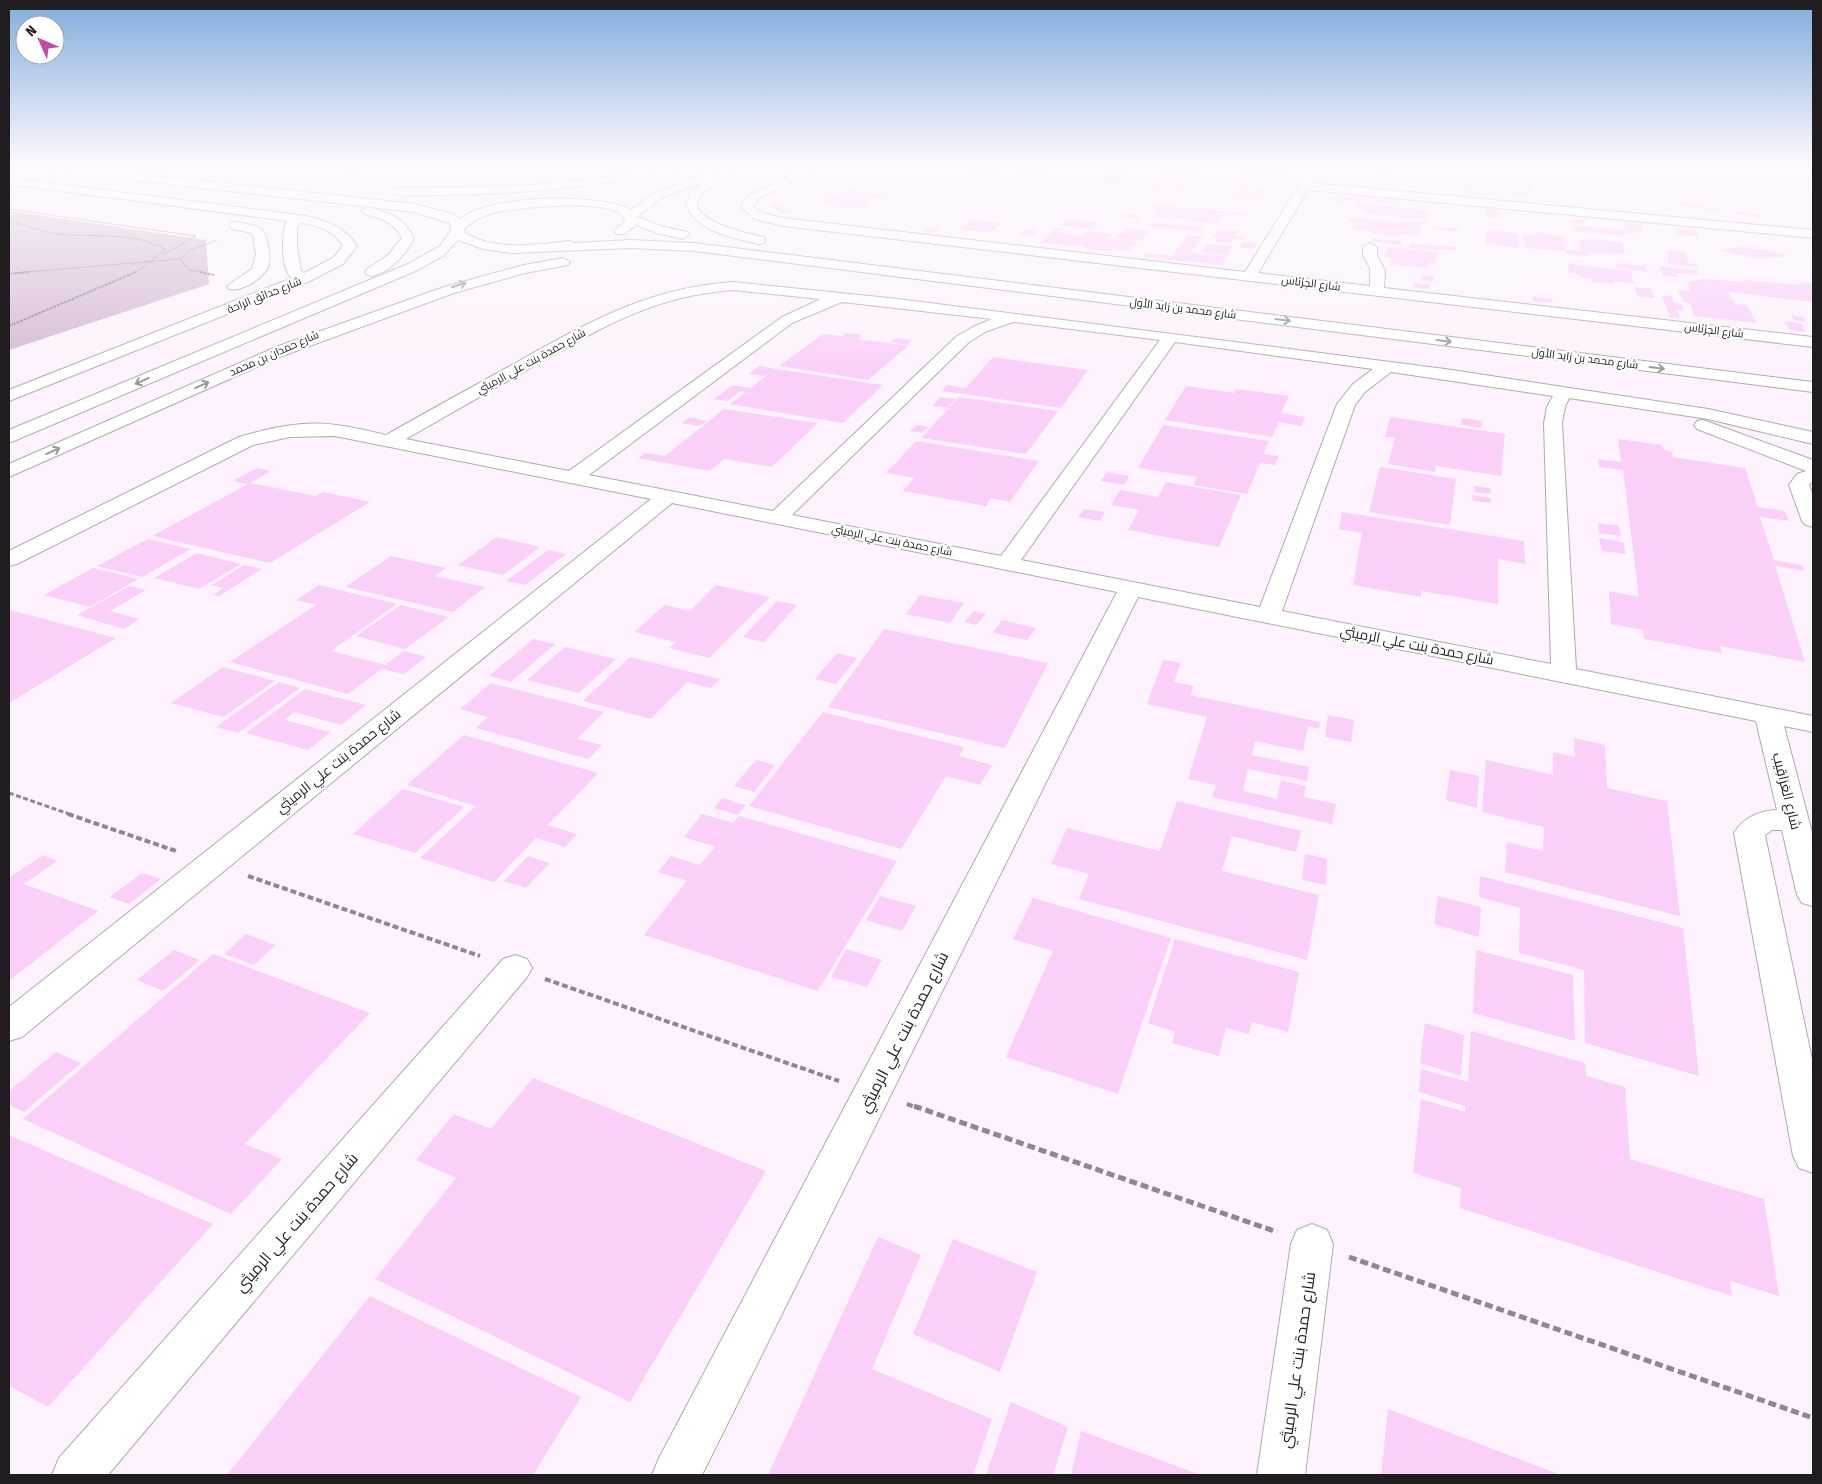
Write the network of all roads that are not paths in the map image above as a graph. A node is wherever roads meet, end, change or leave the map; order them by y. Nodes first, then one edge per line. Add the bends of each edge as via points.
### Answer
1 (259, 235) edge
2 (290, 235) edge
3 (342, 235) edge
4 (407, 235) edge
5 (455, 235) edge
6 (461, 235) edge
7 (611, 235) edge
8 (684, 235) edge
9 (739, 235) edge
10 (900, 235) edge
11 (1275, 235) edge
12 (769, 241) dead end
13 (1370, 247) dead end
14 (548, 248) junction
15 (851, 258) junction
16 (1250, 275) junction
17 (303, 279) junction
18 (234, 286) dead end
19 (1377, 290) junction
20 (842, 297) junction
21 (1013, 317) junction
22 (1171, 337) junction
23 (1813, 342) edge
24 (227, 344) junction
25 (265, 357) junction
26 (1388, 366) junction
27 (1813, 374) edge
28 (1813, 387) edge
29 (1564, 392) junction
30 (9, 396) edge
31 (1683, 410) junction
32 (32, 428) junction
33 (9, 430) edge
34 (9, 437) edge
35 (1813, 438) edge
36 (390, 440) junction
37 (1813, 467) edge
38 (9, 471) edge
39 (1813, 475) edge
40 (573, 477) junction
41 (668, 496) junction
42 (777, 518) junction
43 (1813, 521) edge
44 (9, 559) edge
45 (1007, 563) junction
46 (1131, 588) junction
47 (1269, 615) junction
48 (1564, 674) junction
49 (1768, 715) junction
50 (1813, 724) edge
51 (1794, 821) junction
52 (1813, 896) edge
53 (515, 968) road end
54 (9, 1027) edge
55 (1813, 1156) edge
56 (1312, 1244) road end
57 (76, 1475) edge
58 (676, 1475) edge
59 (1281, 1475) edge

1 - 18 street via 263,248 262,266 258,274
2 - 17 street via 294,273
3 - 17 street, شارع حدائق الراحة via 350,246 338,261
4 - 24 street via 404,248 373,271 280,314
5 - 24 street, شارع حمدان بن محمد via 445,248 426,260
6 - 14 street via 482,245
7 - 14 street
8 - 15 street, شارع محمد بن زايد الأول
9 - 12 street
10 - 16 street, شارع الجِرْنَاس
11 - 16 street
13 - 19 street via 1370,255 1379,270
14 - 15 street, شارع محمد بن زايد الأول via 631,244 694,246
14 - 25 street, شارع حمدان بن محمد via 477,264
25 -> 15 street via 461,284 546,264 625,255
15 - 27 street, شارع محمد بن زايد الأول
15 -> 28 street, شارع محمد بن زايد الأول
16 - 19 street, شارع الجِرْنَاس
17 - 30 street, شارع حدائق الراحة
19 - 23 street, شارع الجِرْنَاس
20 - 21 street, شارع حمدة بنت علي الرميثي
20 - 36 street, شارع حمدة بنت علي الرميثي via 734,286 703,288 634,307 608,318
20 - 40 street via 787,320
21 - 22 street, شارع حمدة بنت علي الرميثي
21 - 42 street via 964,339
22 - 26 street, شارع حمدة بنت علي الرميثي
22 - 45 street
24 -> 32 street, شارع حمدان بن محمد
38 -> 25 street, شارع حمدان بن محمد
26 - 29 street, شارع حمدة بنت علي الرميثي
26 - 47 street via 1359,388 1346,404
29 - 31 street, شارع حمدة بنت علي الرميثي
29 - 48 street via 1556,407 1553,423
31 - 35 street, شارع حمدة بنت علي الرميثي
31 - 37 street via 1715,431
32 - 33 street
32 - 34 street, شارع حمدان بن محمد
36 - 40 street, شارع حمدة بنت علي الرميثي
36 - 44 street, شارع حمدة بنت علي الرميثي via 319,428 282,431 246,441
39 - 43 street via 1804,478 1799,485
40 - 41 street, شارع حمدة بنت علي الرميثي
41 - 42 street, شارع حمدة بنت علي الرميثي
41 - 54 street, شارع حمدة بنت علي الرميثي
42 - 45 street, شارع حمدة بنت علي الرميثي
45 - 46 street, شارع حمدة بنت علي الرميثي
46 - 47 street, شارع حمدة بنت علي الرميثي
46 - 58 street, شارع حمدة بنت علي الرميثي
47 - 48 street, شارع حمدة بنت علي الرميثي
48 - 49 street, شارع حمدة بنت علي الرميثي
49 - 50 street, شارع حمدة بنت علي الرميثي
49 - 51 street, شارع العَرَاقِيب
51 - 52 street, شارع العَرَاقِيب
51 - 55 street via 1764,821 1748,833
53 - 57 street, شارع حمدة بنت علي الرميثي
56 - 59 street, شارع حمدة بنت علي الرميثي

